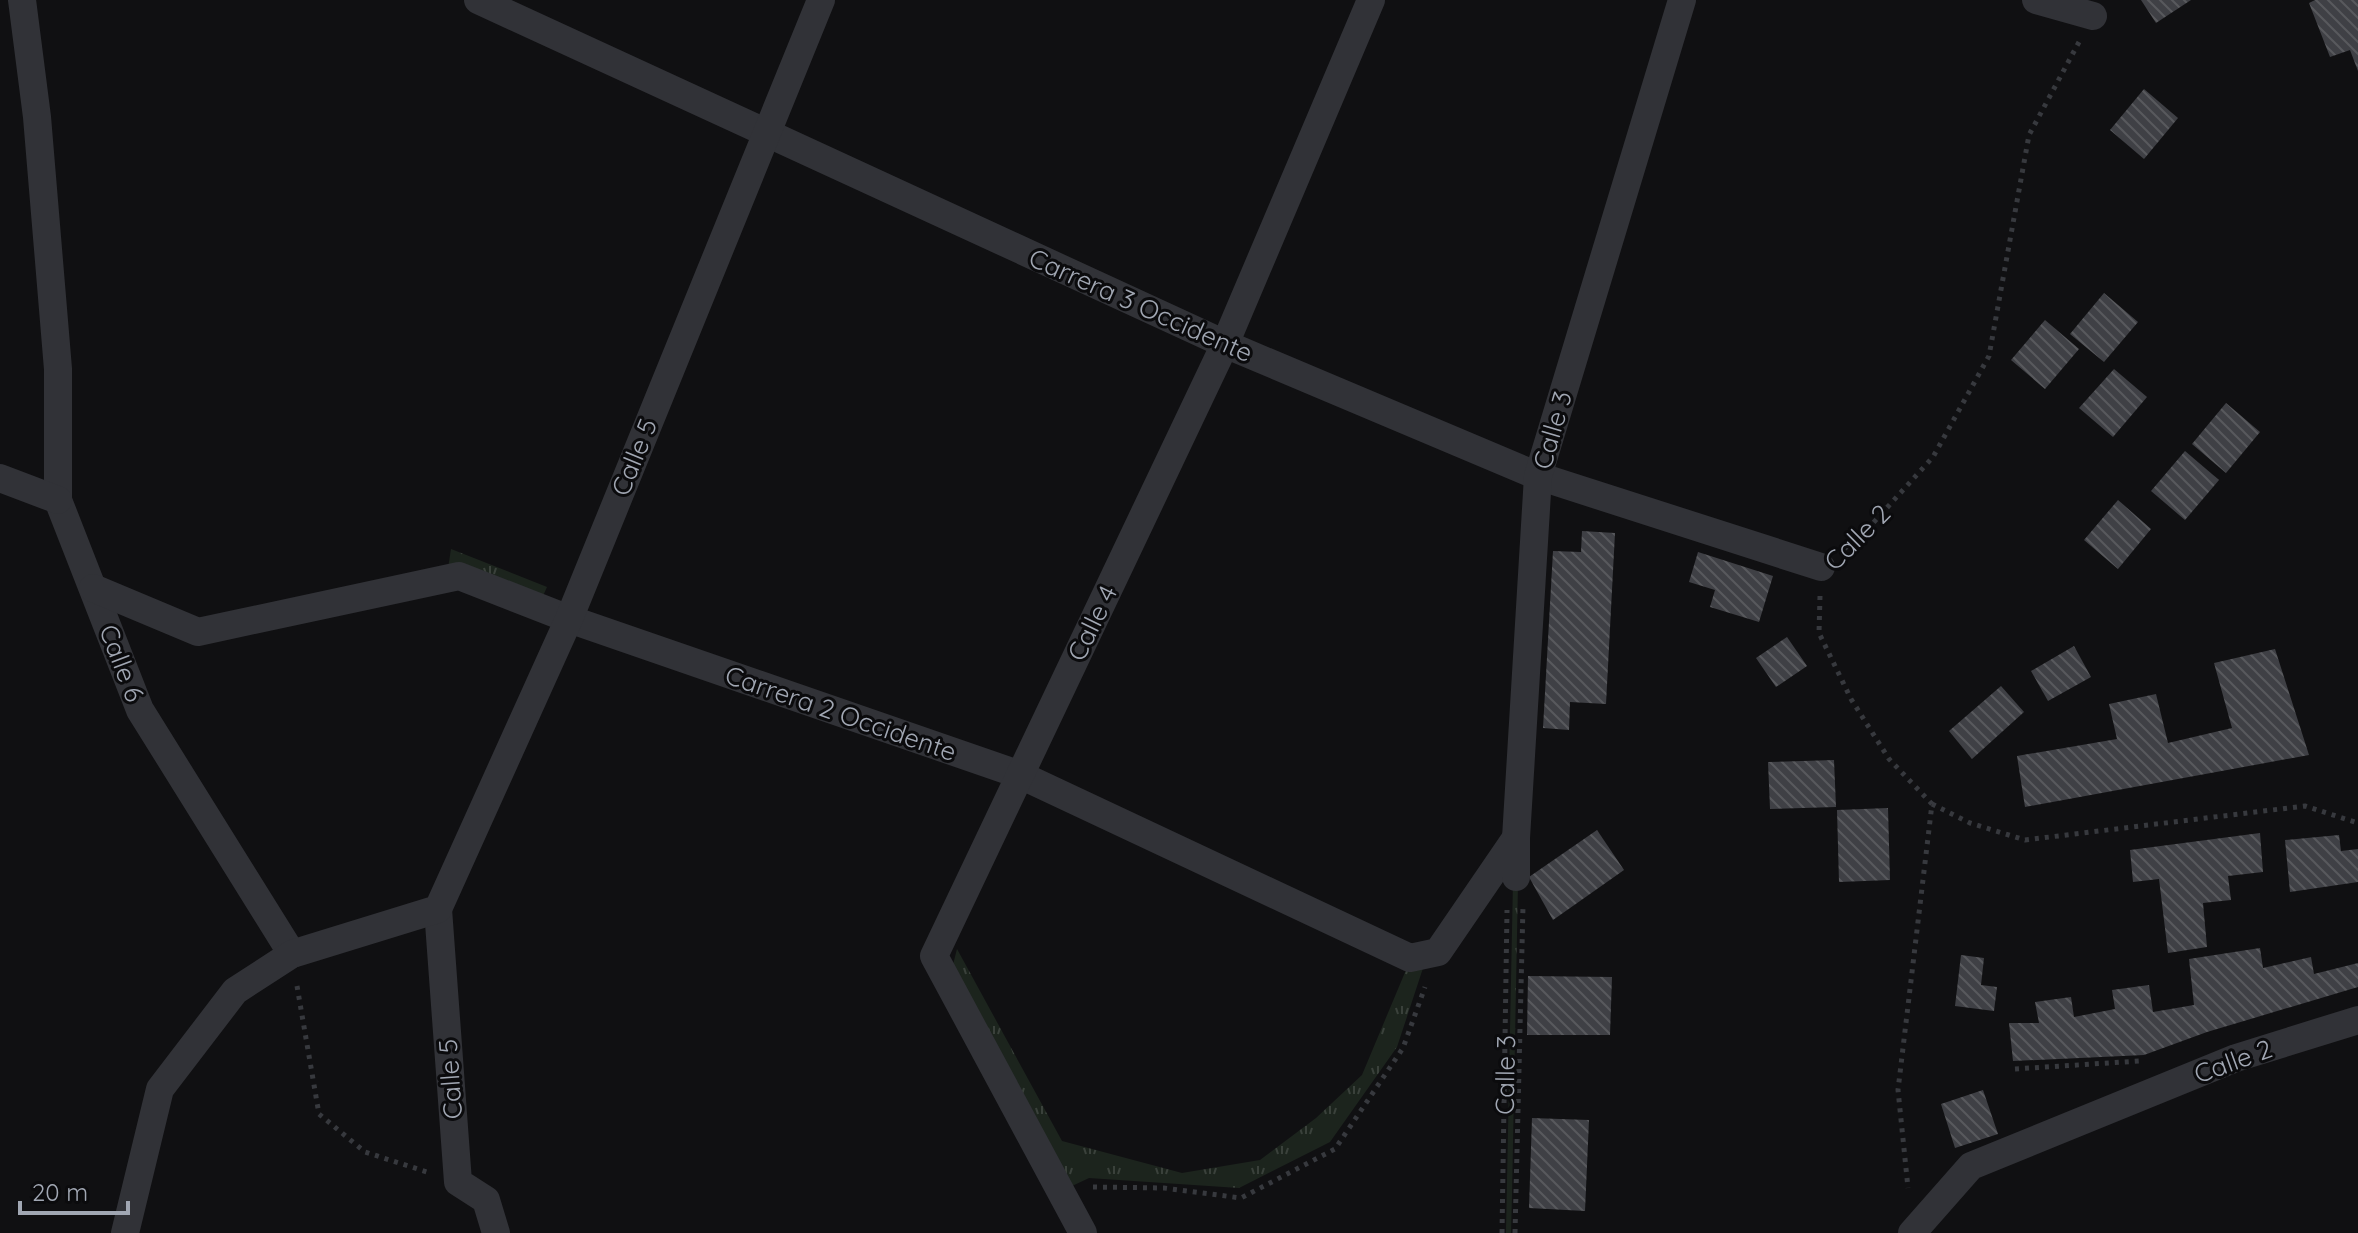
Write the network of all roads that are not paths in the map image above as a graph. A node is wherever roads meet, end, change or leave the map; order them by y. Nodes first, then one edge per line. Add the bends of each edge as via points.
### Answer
1 (22, 0) edge
2 (478, 0) edge
3 (821, 0) edge
4 (1371, 0) edge
5 (1682, 0) edge
6 (2036, 0) edge
7 (2093, 16) road end
8 (765, 133) junction
9 (1225, 344) junction
10 (1538, 476) junction
11 (0, 478) edge
12 (58, 500) junction
13 (1821, 567) road end
14 (93, 588) junction
15 (569, 619) junction
16 (1018, 774) junction
17 (1516, 838) junction
18 (1516, 877) road end
19 (438, 909) junction
20 (292, 954) junction
21 (2358, 1020) edge
22 (125, 1233) edge
23 (496, 1233) edge
24 (1083, 1233) edge
25 (1912, 1233) edge

1 - 12 street, Calle 6 via 58,369
2 - 8 street, Carrera 3 Occidente
3 - 8 street, Calle 5
4 - 9 street, Calle 4
5 - 10 street, Calle 3
6 - 7 street
8 - 9 street, Carrera 3 Occidente
8 - 15 street, Calle 5
9 - 10 street, Carrera 3 Occidente
9 - 16 street, Calle 4
10 - 13 street, Carrera 3 Occidente
10 - 17 street, Calle 3
11 - 12 street
12 - 14 street, Calle 6
14 - 15 street, Carrera 2 Occidente via 198,632 459,576
14 - 20 street, Calle 6 via 140,710
15 - 16 street, Carrera 2 Occidente
15 - 19 street, Calle 5
16 - 17 street, Carrera 2 Occidente via 1410,958 1438,952
16 - 24 street, Calle 4 via 934,956
17 - 18 street, Calle 3
19 - 20 street
19 - 23 street, Calle 5 via 458,1182 486,1200
20 - 22 street via 235,991 160,1089
21 - 25 street, Calle 2 via 2236,1058 1971,1166

